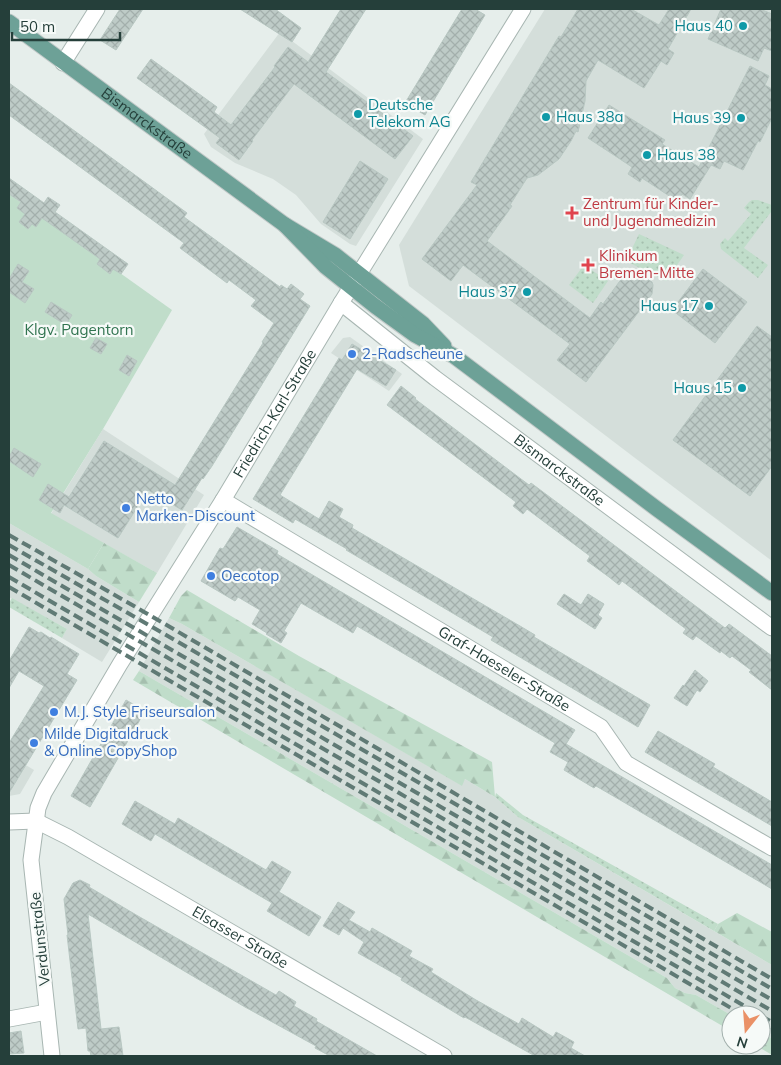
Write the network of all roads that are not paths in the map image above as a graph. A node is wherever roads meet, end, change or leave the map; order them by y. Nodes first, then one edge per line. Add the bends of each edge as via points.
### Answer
1 (97, 9) edge
2 (523, 9) edge
3 (9, 22) edge
4 (63, 62) junction
5 (355, 281) junction
6 (345, 306) junction
7 (223, 500) junction
8 (772, 594) edge
9 (772, 628) edge
10 (36, 821) junction
11 (9, 822) edge
12 (772, 848) edge
13 (48, 1012) junction
14 (9, 1020) edge
15 (52, 1056) edge
16 (444, 1056) edge

1 - 4 street
2 - 5 street, Friedrich-Karl-Straße
3 - 4 main road, Bismarckstraße
4 - 5 main road, Bismarckstraße via 285,225 331,252
5 - 6 street, Friedrich-Karl-Straße
5 - 8 main road, Bismarckstraße via 424,324 454,356
6 - 7 street, Friedrich-Karl-Straße
6 - 9 street, Bismarckstraße via 435,378
7 - 10 street, Friedrich-Karl-Straße via 44,793
7 - 12 street, Graf-Haeseler-Straße via 601,726 626,763
10 - 11 street
10 - 13 street, Verdunstraße via 31,860
10 - 16 street, Elsasser Straße
13 - 14 street
13 - 15 street, Verdunstraße

